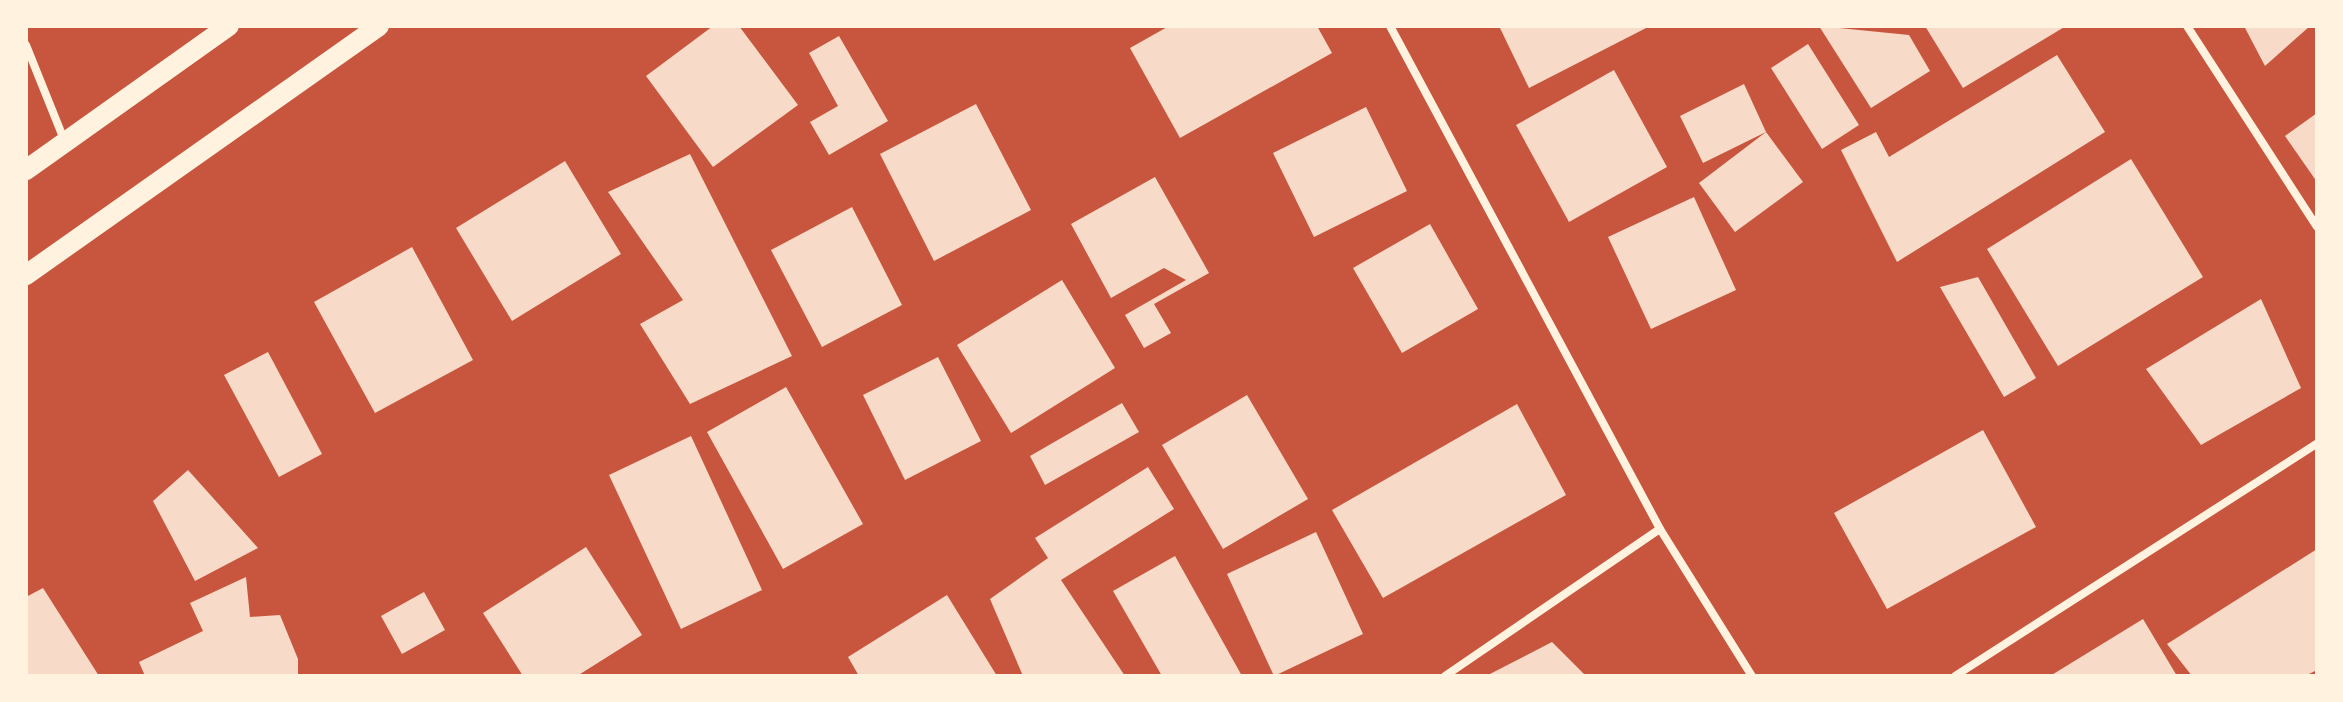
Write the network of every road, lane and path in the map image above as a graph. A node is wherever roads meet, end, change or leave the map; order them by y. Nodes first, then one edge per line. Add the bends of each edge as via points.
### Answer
1 (229, 26) edge
2 (379, 26) edge
3 (1390, 26) edge
4 (2187, 26) edge
5 (26, 45) edge
6 (65, 142) junction
7 (26, 170) edge
8 (2317, 227) edge
9 (26, 275) edge
10 (2317, 444) edge
11 (1660, 529) junction
12 (1445, 676) edge
13 (1752, 676) edge
14 (1955, 676) edge

1 - 6 main road
2 - 9 main road
3 - 11 street
4 - 8 street
5 - 6 street
6 - 7 main road
10 - 14 street
11 - 12 street
11 - 13 street

